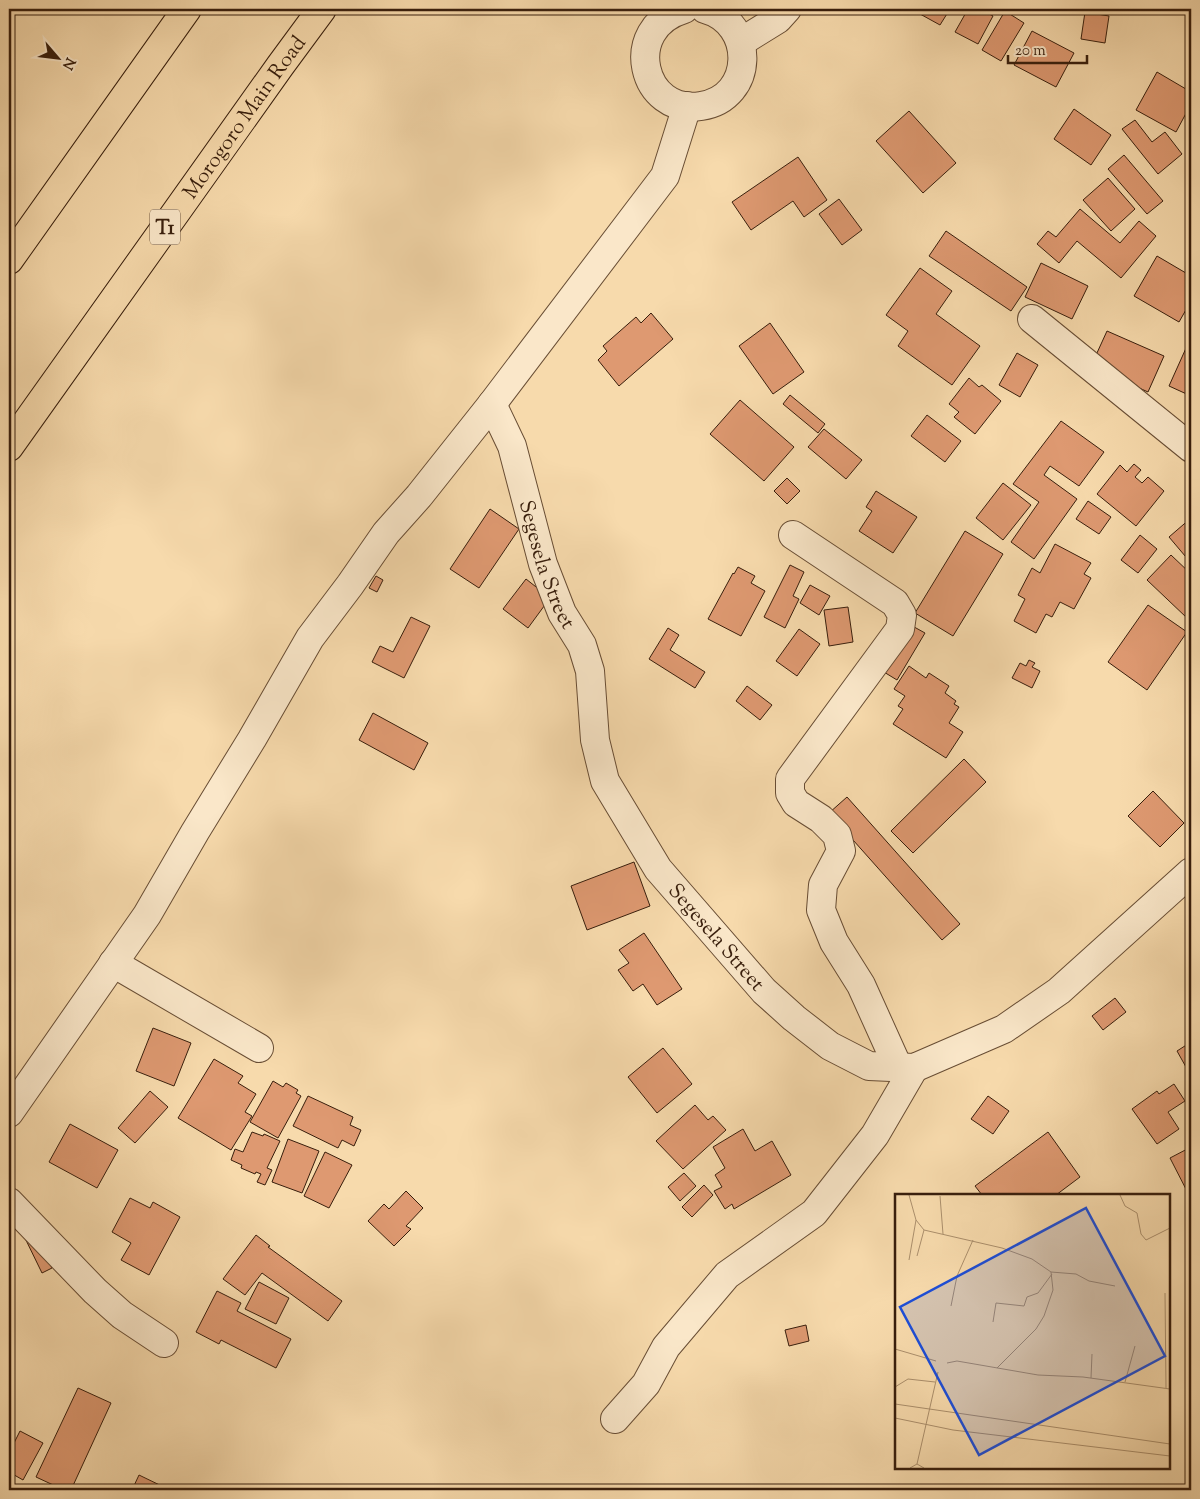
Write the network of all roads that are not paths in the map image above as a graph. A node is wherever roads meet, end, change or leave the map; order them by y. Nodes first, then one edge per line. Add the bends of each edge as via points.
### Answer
1 (187, 9) edge
2 (322, 9) edge
3 (705, 9) edge
4 (787, 9) edge
5 (664, 12) edge
6 (741, 42) junction
7 (687, 106) junction
8 (9, 260) edge
9 (1032, 319) dead end
10 (492, 404) junction
11 (9, 447) edge
12 (1191, 448) edge
13 (793, 535) dead end
14 (1191, 872) edge
15 (113, 963) junction
16 (259, 1048) dead end
17 (906, 1068) junction
18 (9, 1113) edge
19 (9, 1202) edge
20 (164, 1344) dead end
21 (615, 1419) dead end

1 - 8 highway
2 - 11 highway, Morogoro Main Road / T1
3 - 6 street via 726,19
4 - 6 street via 778,19
5 - 7 street via 646,44 646,72 662,95
6 - 7 street via 742,70 727,94 715,102
7 - 10 street via 665,176
9 - 12 street
10 - 15 street via 386,533 310,638 147,915
10 - 17 street, Segesela Street via 512,446 543,564 562,613 582,645 590,671 596,740 605,782 658,869 764,990 794,1018 830,1046 869,1066
13 - 17 street via 895,602 902,615 900,629 790,779 790,793 796,803 821,819 837,835 841,851 823,885 821,910 834,942
14 - 17 street, Segesela Street via 1059,991 1004,1029
15 - 16 street
15 - 18 street
17 - 21 street via 876,1135 814,1213 727,1275 666,1347 646,1384
19 - 20 street via 95,1291 122,1315

